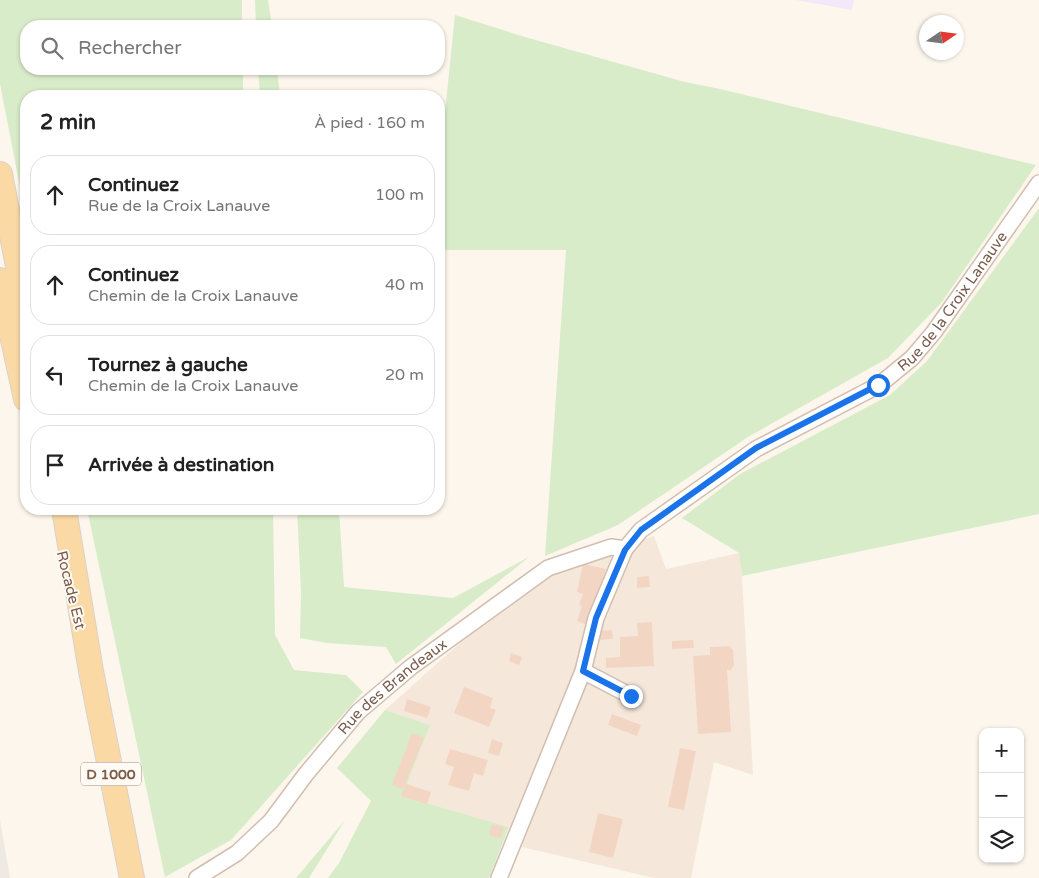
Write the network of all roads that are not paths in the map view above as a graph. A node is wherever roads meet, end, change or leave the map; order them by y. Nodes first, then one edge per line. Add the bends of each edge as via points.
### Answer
1 (0, 174) edge
2 (1039, 183) edge
3 (20, 276) edge
4 (0, 280) edge
5 (20, 372) edge
6 (53, 515) edge
7 (65, 515) edge
8 (625, 550) junction
9 (92, 671) junction
10 (583, 671) junction
11 (631, 696) dead end
12 (132, 878) edge
13 (197, 878) edge
14 (499, 878) edge

1 - 3 main road
2 - 8 street, Rue de la Croix Lanauve via 912,358 878,385 756,448 641,530
4 - 5 main road
6 - 9 main road, Rocade Est / D 1000
7 - 9 main road, Rocade Est / D 1000
8 - 10 street, Rue de la Croix Lanauve via 596,618
8 - 13 street, Rue des Brandeaux via 612,547 548,568 411,667 358,712 271,821 237,853
9 - 12 main road, Rocade Est / D 1000
10 - 11 street
10 - 14 street, Rue de la Croix Lanauve

